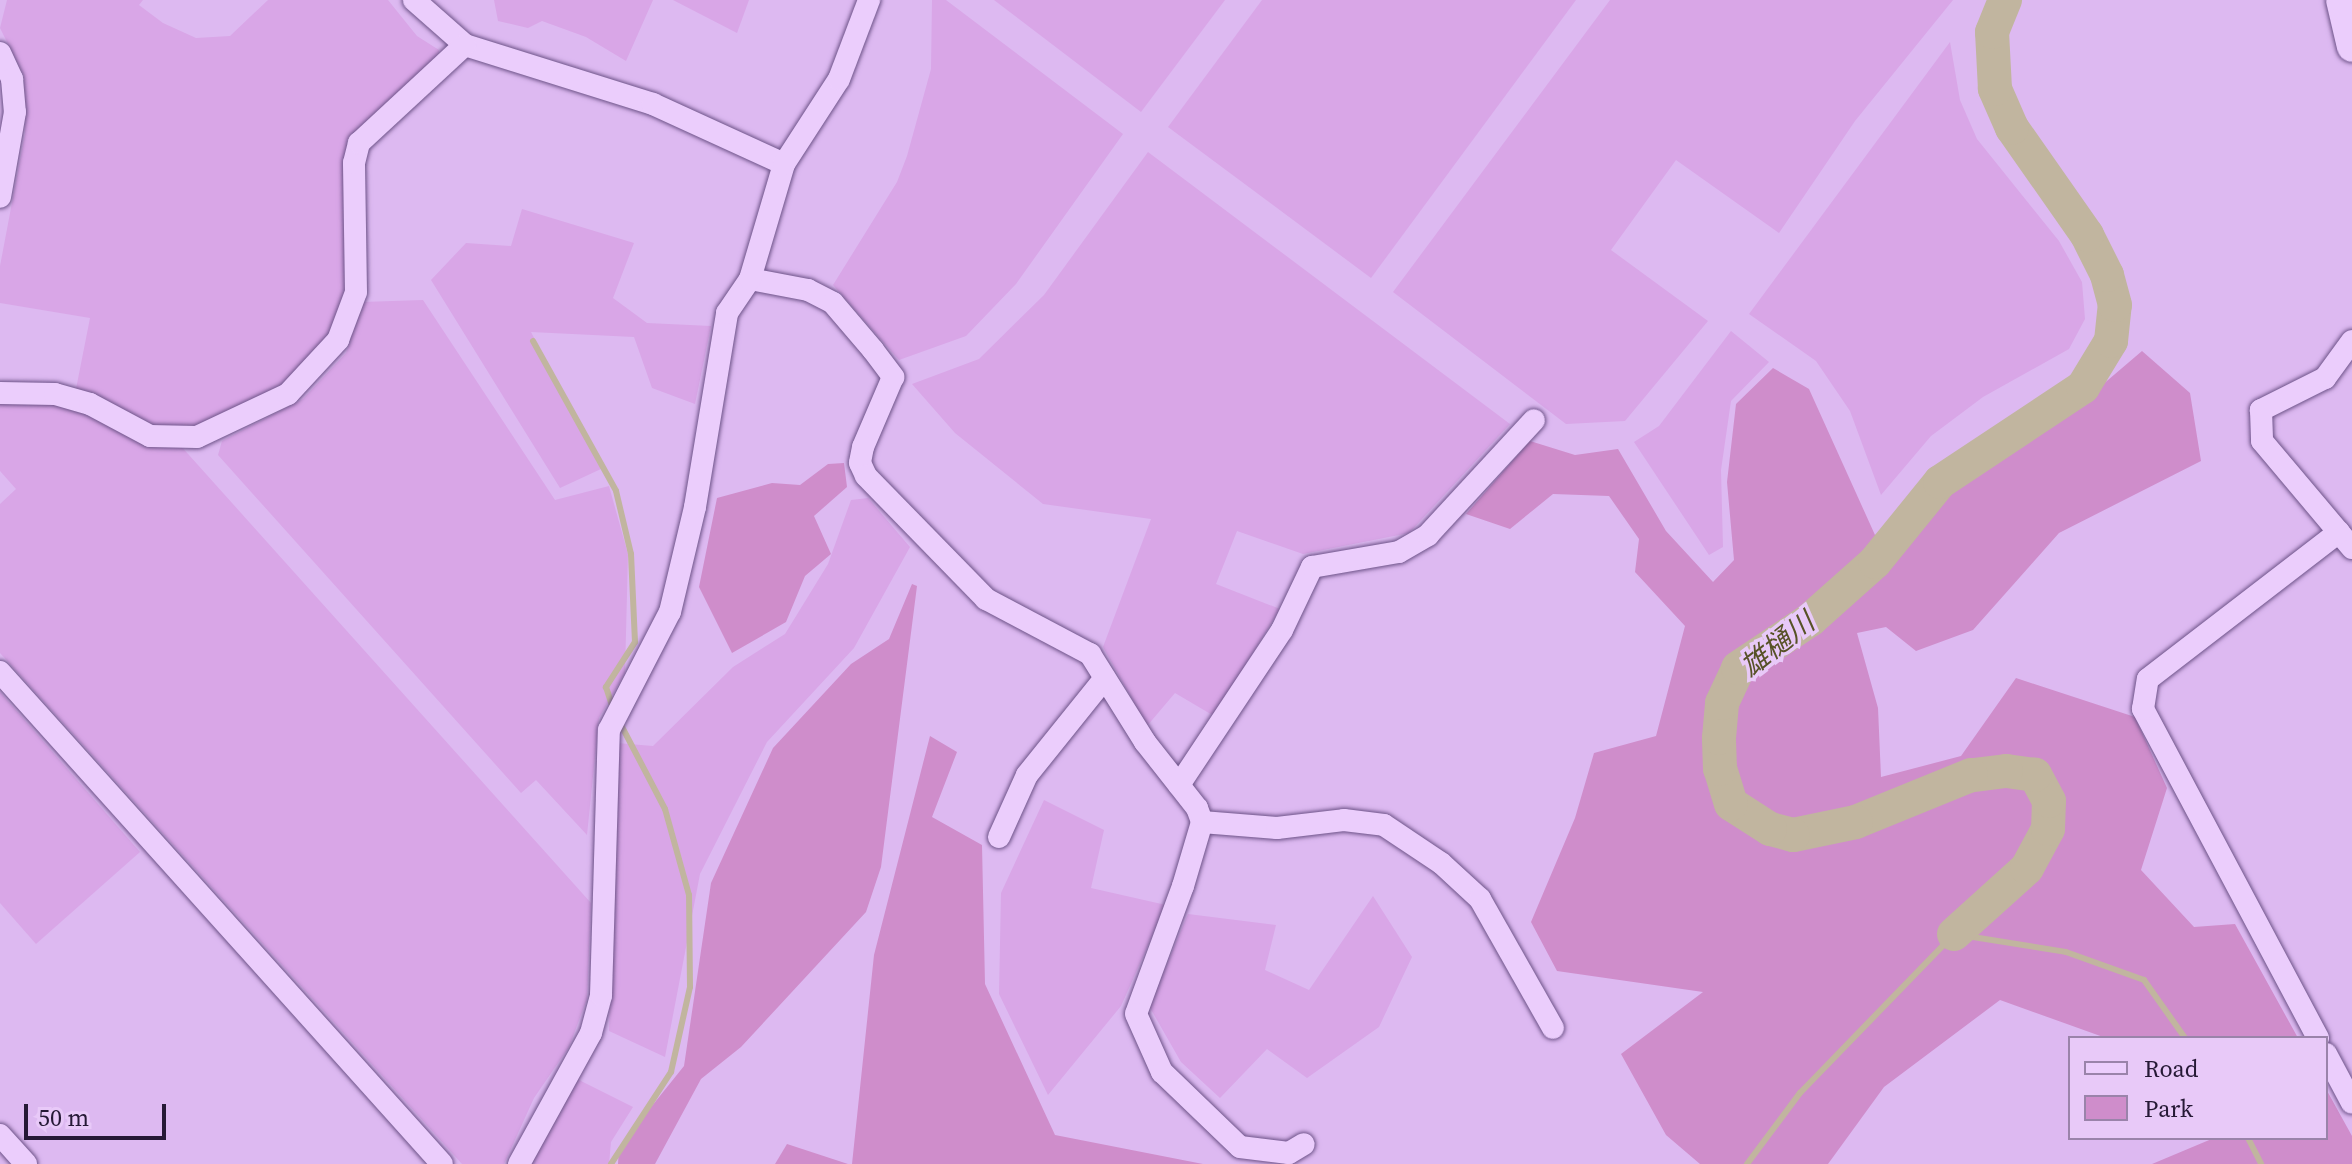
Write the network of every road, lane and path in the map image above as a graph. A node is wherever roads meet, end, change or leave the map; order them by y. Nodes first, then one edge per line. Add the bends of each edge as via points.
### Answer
1 (414, 0) edge
2 (869, 0) edge
3 (2341, 0) edge
4 (465, 45) junction
5 (2352, 47) edge
6 (0, 53) edge
7 (784, 164) junction
8 (0, 197) edge
9 (750, 279) junction
10 (2352, 341) edge
11 (0, 393) edge
12 (1534, 420) dead end
13 (2345, 540) edge
14 (0, 672) edge
15 (1105, 678) junction
16 (1179, 785) junction
17 (1202, 822) junction
18 (999, 837) dead end
19 (1553, 1028) dead end
20 (2317, 1036) edge
21 (2328, 1058) edge
22 (2352, 1103) edge
23 (0, 1135) edge
24 (1304, 1144) dead end
25 (26, 1164) edge
26 (442, 1164) edge
27 (519, 1164) edge

1 - 4 street
2 - 7 street via 839,79
3 - 5 main road
4 - 7 street via 653,104
4 - 11 street via 359,143 354,163 356,292 338,340 288,394 197,437 150,436 90,404 55,394
6 - 8 street via 12,79 15,112
7 - 9 street
9 - 15 street via 808,290 833,303 893,377 863,447 860,463 866,476 986,599 1090,654
9 - 27 street via 727,313 695,507 670,612 609,730 601,995 591,1033
10 - 13 street via 2325,378 2261,410 2262,441
12 - 16 street via 1428,535 1399,552 1312,567 1282,630
13 - 20 street via 2148,679 2143,709
14 - 26 street
15 - 16 street
15 - 18 street via 1027,775
16 - 17 street
17 - 19 street via 1277,828 1344,820 1384,825 1441,863 1480,899
17 - 24 street via 1136,1014 1162,1072 1240,1147 1289,1153
21 - 22 street
23 - 25 street

